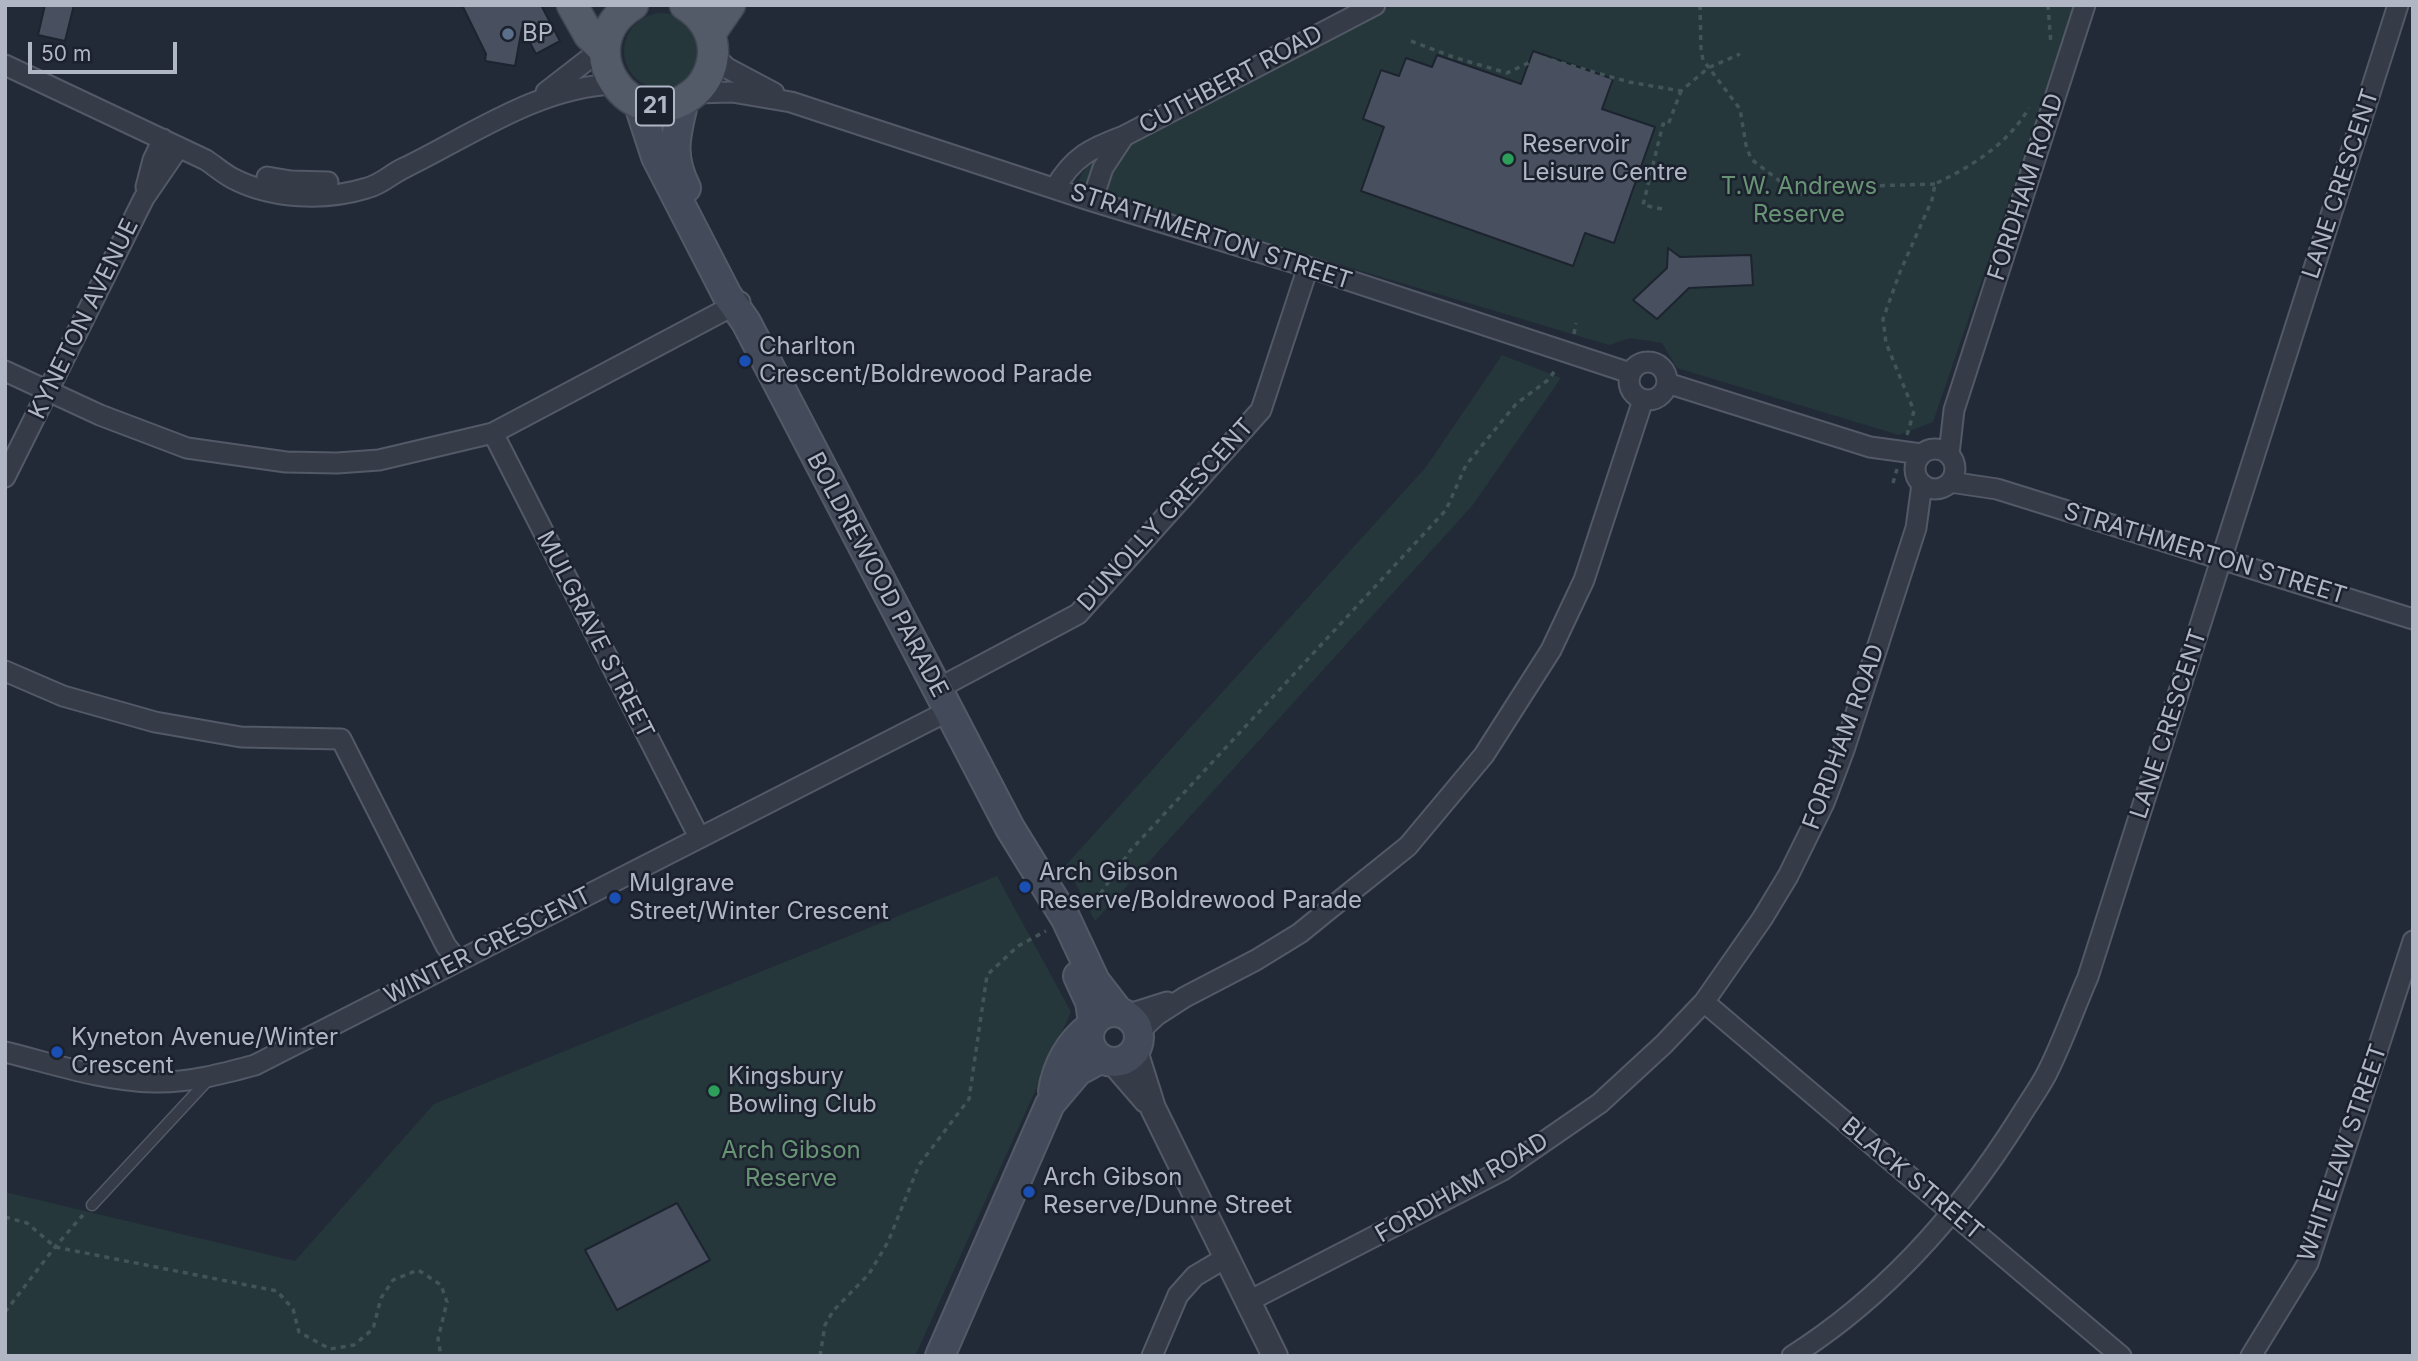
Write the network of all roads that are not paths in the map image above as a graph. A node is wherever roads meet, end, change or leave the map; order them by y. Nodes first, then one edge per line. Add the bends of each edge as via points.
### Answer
1 (572, 5) edge
2 (633, 5) edge
3 (685, 5) edge
4 (730, 5) edge
5 (1375, 5) edge
6 (2085, 5) edge
7 (2398, 5) edge
8 (711, 44) junction
9 (605, 52) junction
10 (5, 65) edge
11 (626, 93) junction
12 (690, 96) junction
13 (534, 101) junction
14 (791, 102) junction
15 (1124, 136) junction
16 (171, 143) junction
17 (1055, 188) junction
18 (1092, 201) junction
19 (1308, 267) junction
20 (740, 310) junction
21 (5, 371) edge
22 (1630, 373) junction
23 (1667, 383) junction
24 (49, 392) junction
25 (1643, 400) junction
26 (493, 433) junction
27 (1925, 468) junction
28 (5, 477) edge
29 (2221, 561) junction
30 (2413, 619) edge
31 (5, 671) edge
32 (942, 700) junction
33 (699, 837) junction
34 (1059, 923) junction
35 (2413, 941) edge
36 (458, 961) junction
37 (1704, 1002) junction
38 (1092, 1025) junction
39 (1122, 1039) junction
40 (5, 1052) edge
41 (211, 1077) junction
42 (1050, 1104) junction
43 (92, 1205) road end
44 (1953, 1212) junction
45 (1227, 1257) junction
46 (1249, 1301) junction
47 (2255, 1353) edge
48 (940, 1356) edge
49 (1152, 1356) edge
50 (1275, 1356) edge
51 (1792, 1356) edge
52 (2121, 1356) edge

1 - 9 main road, 21
2 - 9 main road via 610,29
3 - 8 main road via 699,16
4 - 8 main road, 21
5 - 15 street, CUTHBERT ROAD
6 - 27 street, FORDHAM ROAD via 1954,410
7 - 29 street, LANE CRESCENT
8 - 12 main road, 21 via 708,76
8 - 14 street, STRATHMERTON STREET via 727,68
9 - 11 main road, 21 via 609,75
9 - 13 street
10 - 16 street
11 - 12 main road, 21 via 661,106
11 - 13 street via 591,85
11 - 20 main road, BOLDREWOOD PARADE
12 - 14 street, STRATHMERTON STREET via 732,92
12 - 20 main road, BOLDREWOOD PARADE via 674,146 680,176 737,292
13 - 16 street via 381,183 321,196 266,191
14 - 17 street, STRATHMERTON STREET
15 - 17 street, CUTHBERT ROAD via 1092,148 1064,172
15 - 18 street, CUTHBERT ROAD via 1102,168
16 - 24 street, KYNETON AVENUE
17 - 18 street, STRATHMERTON STREET
18 - 19 street, STRATHMERTON STREET
19 - 22 street, STRATHMERTON STREET
19 - 32 street, DUNOLLY CRESCENT via 1261,410 1078,614
20 - 26 street
20 - 32 main road, BOLDREWOOD PARADE
21 - 24 street
22 - 23 street via 1644,363 1656,364
22 - 25 street via 1629,387
23 - 25 street via 1661,395
23 - 27 street, STRATHMERTON STREET
24 - 26 street via 187,448 286,462 379,460
24 - 28 street, KYNETON AVENUE
25 - 39 street via 1584,580 1551,650 1484,755 1408,846 1300,933 1185,997
26 - 33 street, MULGRAVE STREET
27 - 29 street, STRATHMERTON STREET
27 - 37 street, FORDHAM ROAD via 1916,528 1824,803 1788,876
29 - 30 street, STRATHMERTON STREET
29 - 44 street, LANE CRESCENT via 2088,977 2046,1074 1992,1161
31 - 36 street via 63,696 155,722 241,737 341,739 446,946
32 - 33 street, WINTER CRESCENT
32 - 34 main road, BOLDREWOOD PARADE
33 - 36 street, WINTER CRESCENT
34 - 38 main road, BOLDREWOOD PARADE via 1090,1002
34 - 39 main road, BOLDREWOOD PARADE via 1095,981
35 - 47 street, WHITELAW STREET via 2308,1263
36 - 41 street, WINTER CRESCENT via 255,1065
37 - 44 street, BLACK STREET
37 - 46 street, FORDHAM ROAD via 1600,1103 1503,1170
38 - 39 main road, BOLDREWOOD PARADE via 1089,1045
38 - 42 main road via 1063,1060
39 - 42 main road via 1078,1071
39 - 45 street, BOLDREWOOD PARADE
40 - 41 street, WINTER CRESCENT via 124,1080
41 - 43 lane
42 - 48 main road
44 - 51 street, LANE CRESCENT via 1884,1282 1822,1337
44 - 52 street, BLACK STREET
45 - 46 street, BOLDREWOOD PARADE
45 - 49 street via 1195,1276 1178,1294
46 - 50 street, BOLDREWOOD PARADE

